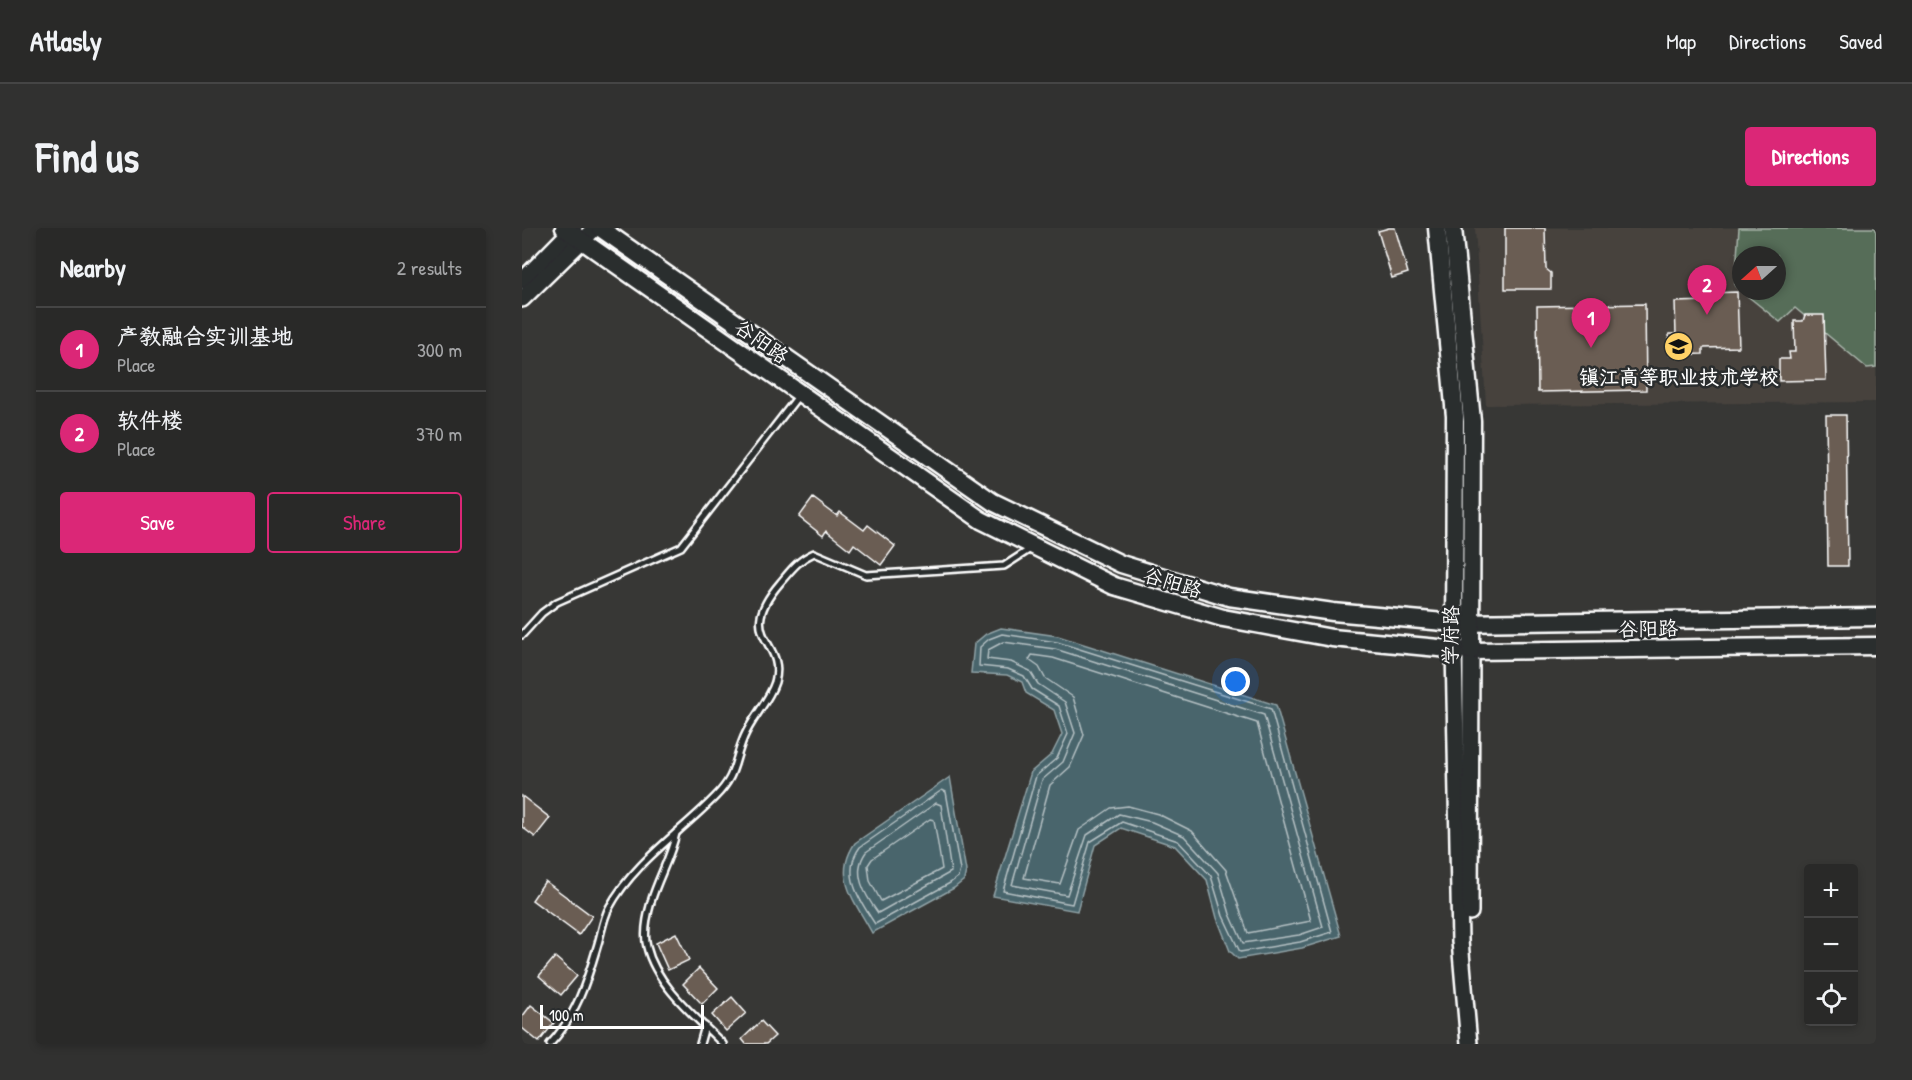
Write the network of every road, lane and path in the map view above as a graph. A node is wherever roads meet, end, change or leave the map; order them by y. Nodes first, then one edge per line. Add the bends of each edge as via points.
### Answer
1 (598, 228) edge
2 (1437, 228) edge
3 (1453, 228) edge
4 (572, 232) edge
5 (522, 280) edge
6 (522, 299) edge
7 (800, 393) junction
8 (1034, 546) junction
9 (1876, 617) edge
10 (1464, 623) junction
11 (522, 635) edge
12 (1876, 646) edge
13 (1463, 650) junction
14 (677, 832) junction
15 (705, 1026) junction
16 (550, 1044) edge
17 (700, 1044) edge
18 (723, 1044) edge
19 (1469, 1044) edge
20 (1479, 1044) edge

1 - 4 main road
1 - 10 main road, 谷阳路 via 993,502 1121,564 1229,597 1333,612
2 - 10 main road, 学府路 via 1455,417
3 - 10 main road, 学府路 via 1472,421
4 - 5 main road
4 - 6 main road
4 - 7 main road, 谷阳路
7 - 8 main road, 谷阳路 via 981,520
7 - 11 lane via 681,547 557,602
8 - 13 main road, 谷阳路 via 1113,586 1223,618 1332,638
8 - 14 lane via 1004,566 866,575 814,553 800,559 765,601 760,615 761,631 776,664 775,682 744,738 733,775 716,797
9 - 10 main road, 谷阳路
10 - 13 main road, 学府路
12 - 13 main road, 谷阳路
13 - 19 main road, 学府路 via 1460,940
13 - 20 main road, 学府路 via 1470,936
14 - 15 lane via 651,901 646,945 652,963
14 - 16 lane via 637,870 608,908 577,1005
15 - 17 lane
15 - 18 lane

